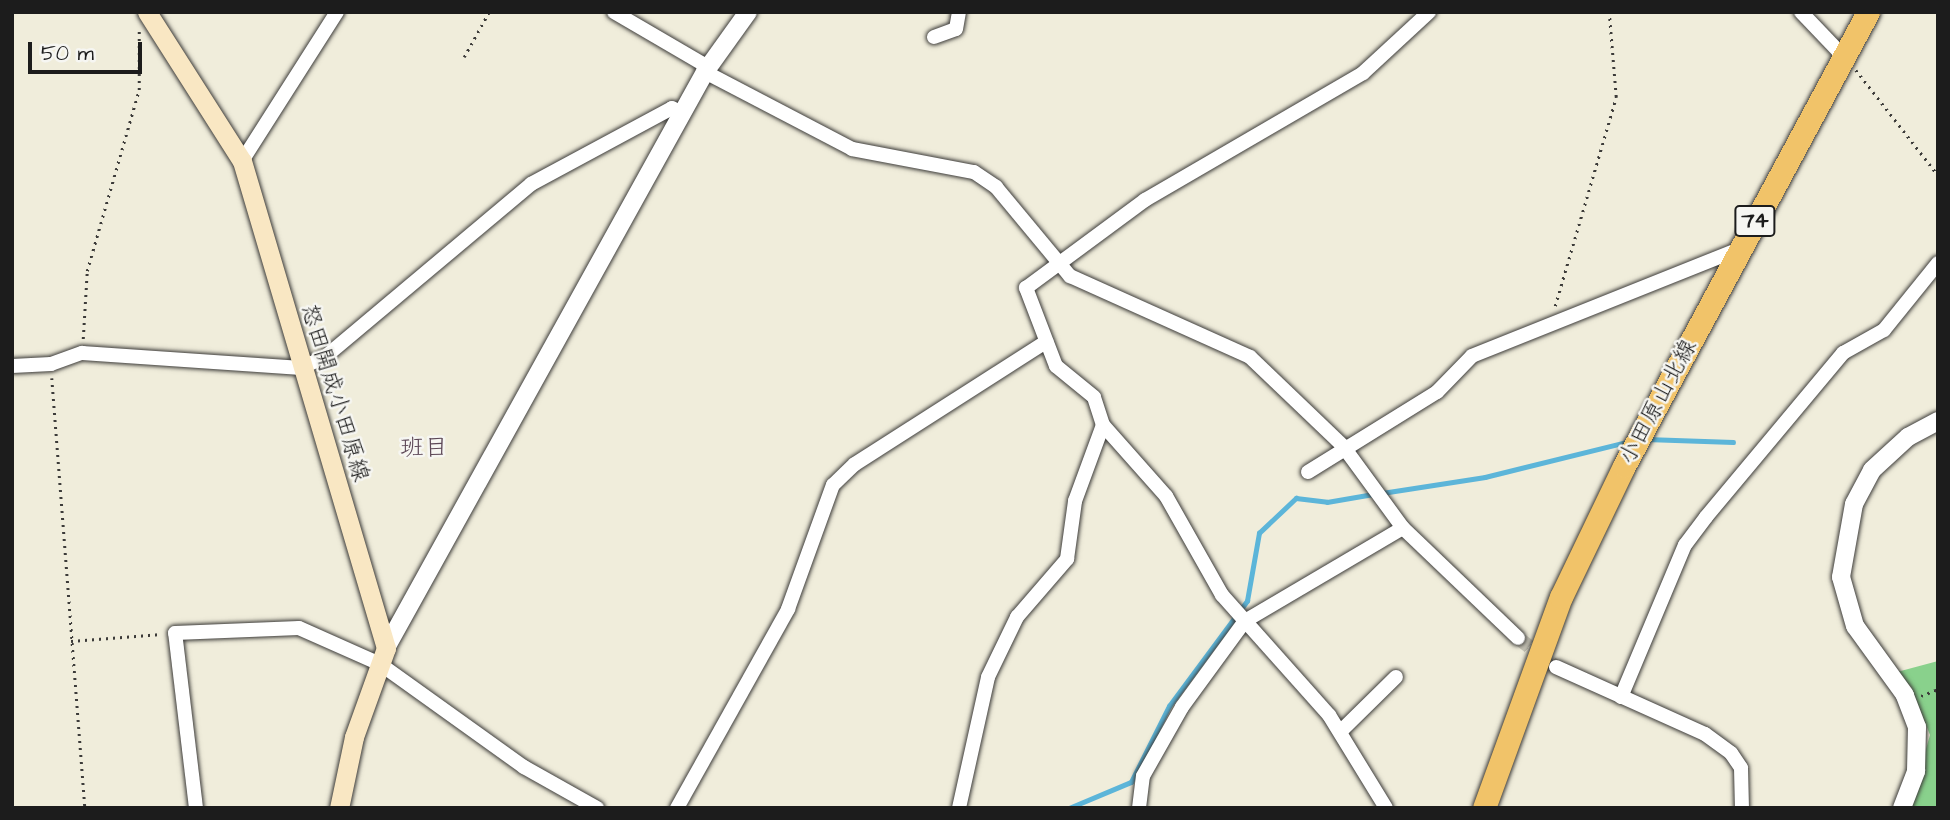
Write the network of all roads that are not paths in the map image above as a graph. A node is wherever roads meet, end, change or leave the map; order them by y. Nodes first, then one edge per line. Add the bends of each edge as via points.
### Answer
1 (337, 12) edge
2 (614, 12) edge
3 (748, 12) edge
4 (959, 12) edge
5 (1429, 12) edge
6 (1801, 12) edge
7 (1868, 12) edge
8 (147, 13) edge
9 (934, 37) dead end
10 (1844, 57) junction
11 (706, 69) junction
12 (684, 114) junction
13 (242, 161) junction
14 (1740, 249) junction
15 (1058, 260) junction
16 (1938, 263) edge
17 (1046, 342) junction
18 (12, 366) edge
19 (301, 368) junction
20 (1938, 421) edge
21 (1102, 425) junction
22 (1343, 446) junction
23 (1308, 472) dead end
24 (1403, 528) junction
25 (1245, 621) junction
26 (1518, 638) tunnel mouth
27 (383, 656) junction
28 (1556, 667) tunnel mouth
29 (1396, 677) dead end
30 (1621, 696) junction
31 (1341, 732) junction
32 (197, 808) edge
33 (339, 808) edge
34 (597, 808) edge
35 (677, 808) edge
36 (959, 808) edge
37 (1139, 808) edge
38 (1386, 808) edge
39 (1484, 808) edge
40 (1742, 808) edge
41 (1902, 808) edge

1 - 13 street
2 - 11 street
3 - 11 street
4 - 9 street via 956,29
5 - 15 street via 1363,73 1311,108 1156,193
6 - 10 street
7 - 10 main road, 小田原山北線 / 74
8 - 13 main road, 怒田開成小田原線
10 - 14 main road, 小田原山北線 / 74
11 - 12 street
11 - 15 street via 852,149 974,172 996,187
12 - 19 street via 672,108 531,184 325,357
12 - 27 street
13 - 19 main road, 怒田開成小田原線
14 - 22 street via 1551,320 1472,356 1437,392
14 - 39 main road, 小田原山北線 / 74 via 1638,439 1561,597
15 - 17 street via 1026,288
15 - 22 street via 1082,284 1250,357
16 - 30 street via 1884,330 1843,353 1685,545
17 - 21 street via 1063,377 1094,397
17 - 35 street via 855,464 833,485 788,609
18 - 19 street via 51,364 82,353
19 - 27 main road, 怒田開成小田原線
20 - 41 street via 1908,437 1872,470 1854,504 1841,577 1855,626 1905,695 1917,727 1916,771
21 - 25 street via 1166,496 1222,595
21 - 36 street via 1075,501 1068,559 1017,617 988,677
22 - 23 street
22 - 24 street
24 - 25 street
24 - 26 street
25 - 31 street
25 - 37 street via 1143,776
27 - 32 street via 299,628 175,633
27 - 33 main road via 354,737
27 - 34 street via 524,767
28 - 30 street
29 - 31 street
30 - 40 street via 1731,753 1741,768
31 - 38 street

